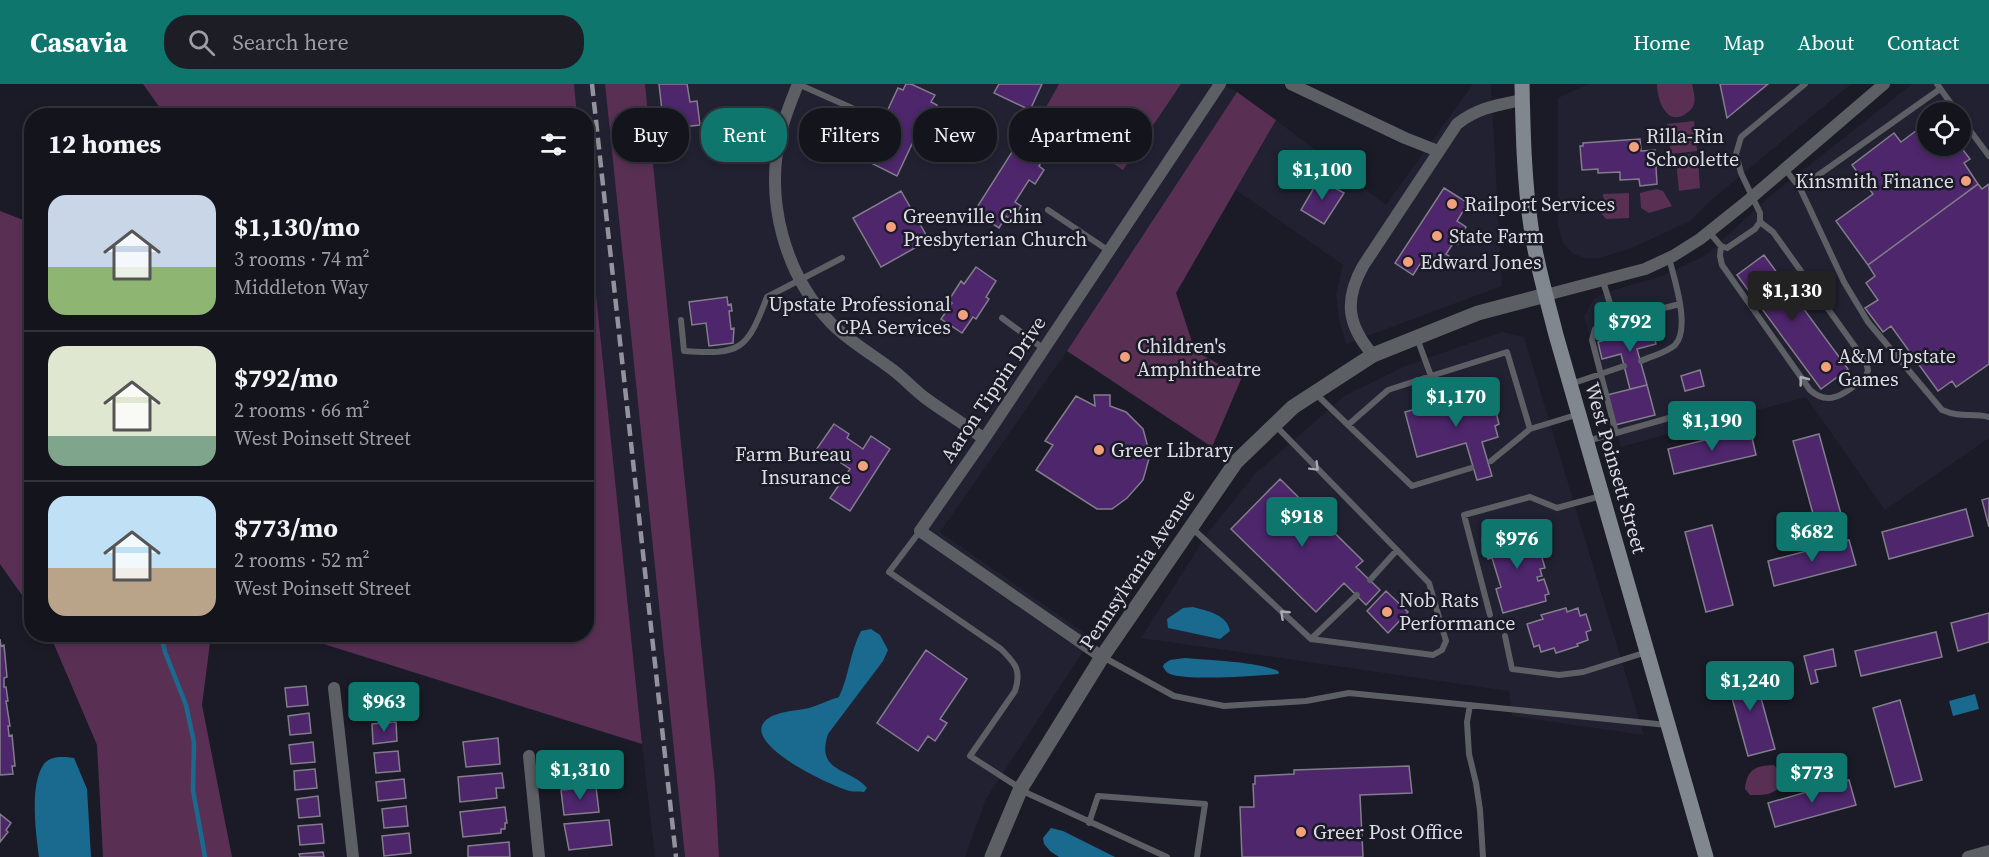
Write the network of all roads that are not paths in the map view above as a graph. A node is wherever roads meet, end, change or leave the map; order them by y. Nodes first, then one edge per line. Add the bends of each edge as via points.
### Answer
1 (798, 84) edge
2 (1220, 84) edge
3 (1291, 84) edge
4 (1522, 84) edge
5 (1805, 84) edge
6 (1884, 84) edge
7 (1938, 86) edge
8 (1522, 100) junction
9 (1950, 102) edge
10 (852, 108) edge
11 (1971, 132) edge
12 (1438, 151) junction
13 (1989, 156) edge
14 (1785, 169) junction
15 (1800, 188) junction
16 (1752, 197) junction
17 (1048, 210) dead end
18 (1760, 222) junction
19 (1709, 232) junction
20 (1721, 246) junction
21 (1108, 251) junction
22 (842, 258) dead end
23 (1670, 258) junction
24 (801, 281) junction
25 (1602, 281) junction
26 (1546, 295) junction
27 (1680, 304) junction
28 (1002, 318) dead end
29 (681, 320) dead end
30 (1615, 320) junction
31 (1417, 337) junction
32 (1044, 349) junction
33 (1373, 355) junction
34 (1641, 361) dead end
35 (1624, 366) dead end
36 (1600, 375) junction
37 (1431, 376) junction
38 (1570, 384) junction
39 (1315, 393) junction
40 (1579, 414) junction
41 (1676, 416) dead end
42 (1989, 417) edge
43 (1274, 425) junction
44 (1348, 425) junction
45 (1530, 429) junction
46 (1616, 433) junction
47 (984, 438) junction
48 (1587, 441) junction
49 (1491, 461) dead end
50 (1471, 468) dead end
51 (1602, 496) junction
52 (1191, 527) junction
53 (920, 531) junction
54 (1397, 550) junction
55 (1370, 580) dead end
56 (1357, 595) dead end
57 (1490, 615) dead end
58 (1505, 636) dead end
59 (1311, 639) junction
60 (1647, 652) junction
61 (1102, 657) junction
62 (334, 688) dead end
63 (1470, 705) junction
64 (1668, 725) junction
65 (529, 756) dead end
66 (1020, 788) junction
67 (1089, 823) junction
68 (1989, 851) edge
69 (353, 857) edge
70 (539, 857) edge
71 (992, 857) edge
72 (1167, 857) edge
73 (1197, 857) edge
74 (1483, 857) edge
75 (1706, 857) edge
76 (1968, 857) edge

1 - 10 lane
1 - 24 street via 780,137 775,190 785,244
2 - 21 street, Aaron Tippin Drive
3 - 12 street
4 - 8 main road, West Poinsett Street
5 - 16 lane via 1741,136 1736,154
6 - 14 street
7 - 9 lane
7 - 15 lane
8 - 12 street via 1470,113
8 - 26 main road, West Poinsett Street via 1531,228
11 - 13 lane
12 - 33 street via 1353,284 1351,313 1363,344
14 - 15 lane
14 - 16 street
15 - 42 lane via 1844,282 1885,344 1942,410 1966,417
16 - 18 lane
16 - 19 street
17 - 21 lane
18 - 20 lane via 1733,245
18 -> 20 lane via 1773,232 1866,362 1866,377 1837,398 1817,396 1810,390 1722,265
19 - 20 lane
19 - 23 street
21 - 32 street, Aaron Tippin Drive
22 - 24 lane
23 - 25 street
23 - 27 lane
24 - 29 lane via 767,297 755,330 737,348 713,353 684,351
24 - 47 street via 812,300 852,342
25 - 26 street
25 - 30 lane
26 - 31 street, Pennsylvania Avenue via 1478,313
26 - 38 main road, West Poinsett Street
27 - 30 lane
27 - 34 lane via 1681,326 1676,343
28 - 32 lane
30 - 36 lane via 1595,329 1592,340
31 - 33 street, Pennsylvania Avenue
31 - 37 lane
32 - 47 street, Aaron Tippin Drive
33 - 39 street, Pennsylvania Avenue
35 - 36 lane
36 - 38 lane
36 - 46 lane
37 - 44 lane via 1388,390
37 - 45 lane via 1507,352
38 - 40 main road, West Poinsett Street
39 - 43 street, Pennsylvania Avenue
39 - 44 lane
40 - 45 lane
40 - 48 main road, West Poinsett Street
41 - 46 lane
43 - 52 street, Pennsylvania Avenue via 1236,462
43 -> 54 lane
44 - 50 lane via 1412,486
45 - 49 lane
46 - 48 lane
47 - 53 street, Aaron Tippin Drive
48 - 51 main road, West Poinsett Street
51 - 57 lane via 1557,508 1530,497 1464,515
51 - 60 main road, West Poinsett Street
59 -> 52 lane
52 - 61 street, Pennsylvania Avenue
53 - 61 street
53 - 66 lane via 889,573 1001,649 1014,663 1019,679 1015,691 970,756
54 - 55 lane
54 - 59 lane via 1429,583 1446,641 1442,650 1433,655
56 - 59 lane
58 - 60 lane via 1512,669 1558,675 1583,672
60 - 64 main road, West Poinsett Street
61 - 63 lane via 1174,696 1224,706 1306,701 1349,693
61 - 66 street, Pennsylvania Avenue
62 - 69 street
63 - 64 lane
63 - 74 lane via 1469,754 1476,783
64 - 75 main road, West Poinsett Street
65 - 70 street
66 - 67 lane
66 - 71 street, Pennsylvania Avenue
67 - 72 lane
67 - 73 lane via 1098,796 1205,804
68 - 76 street

